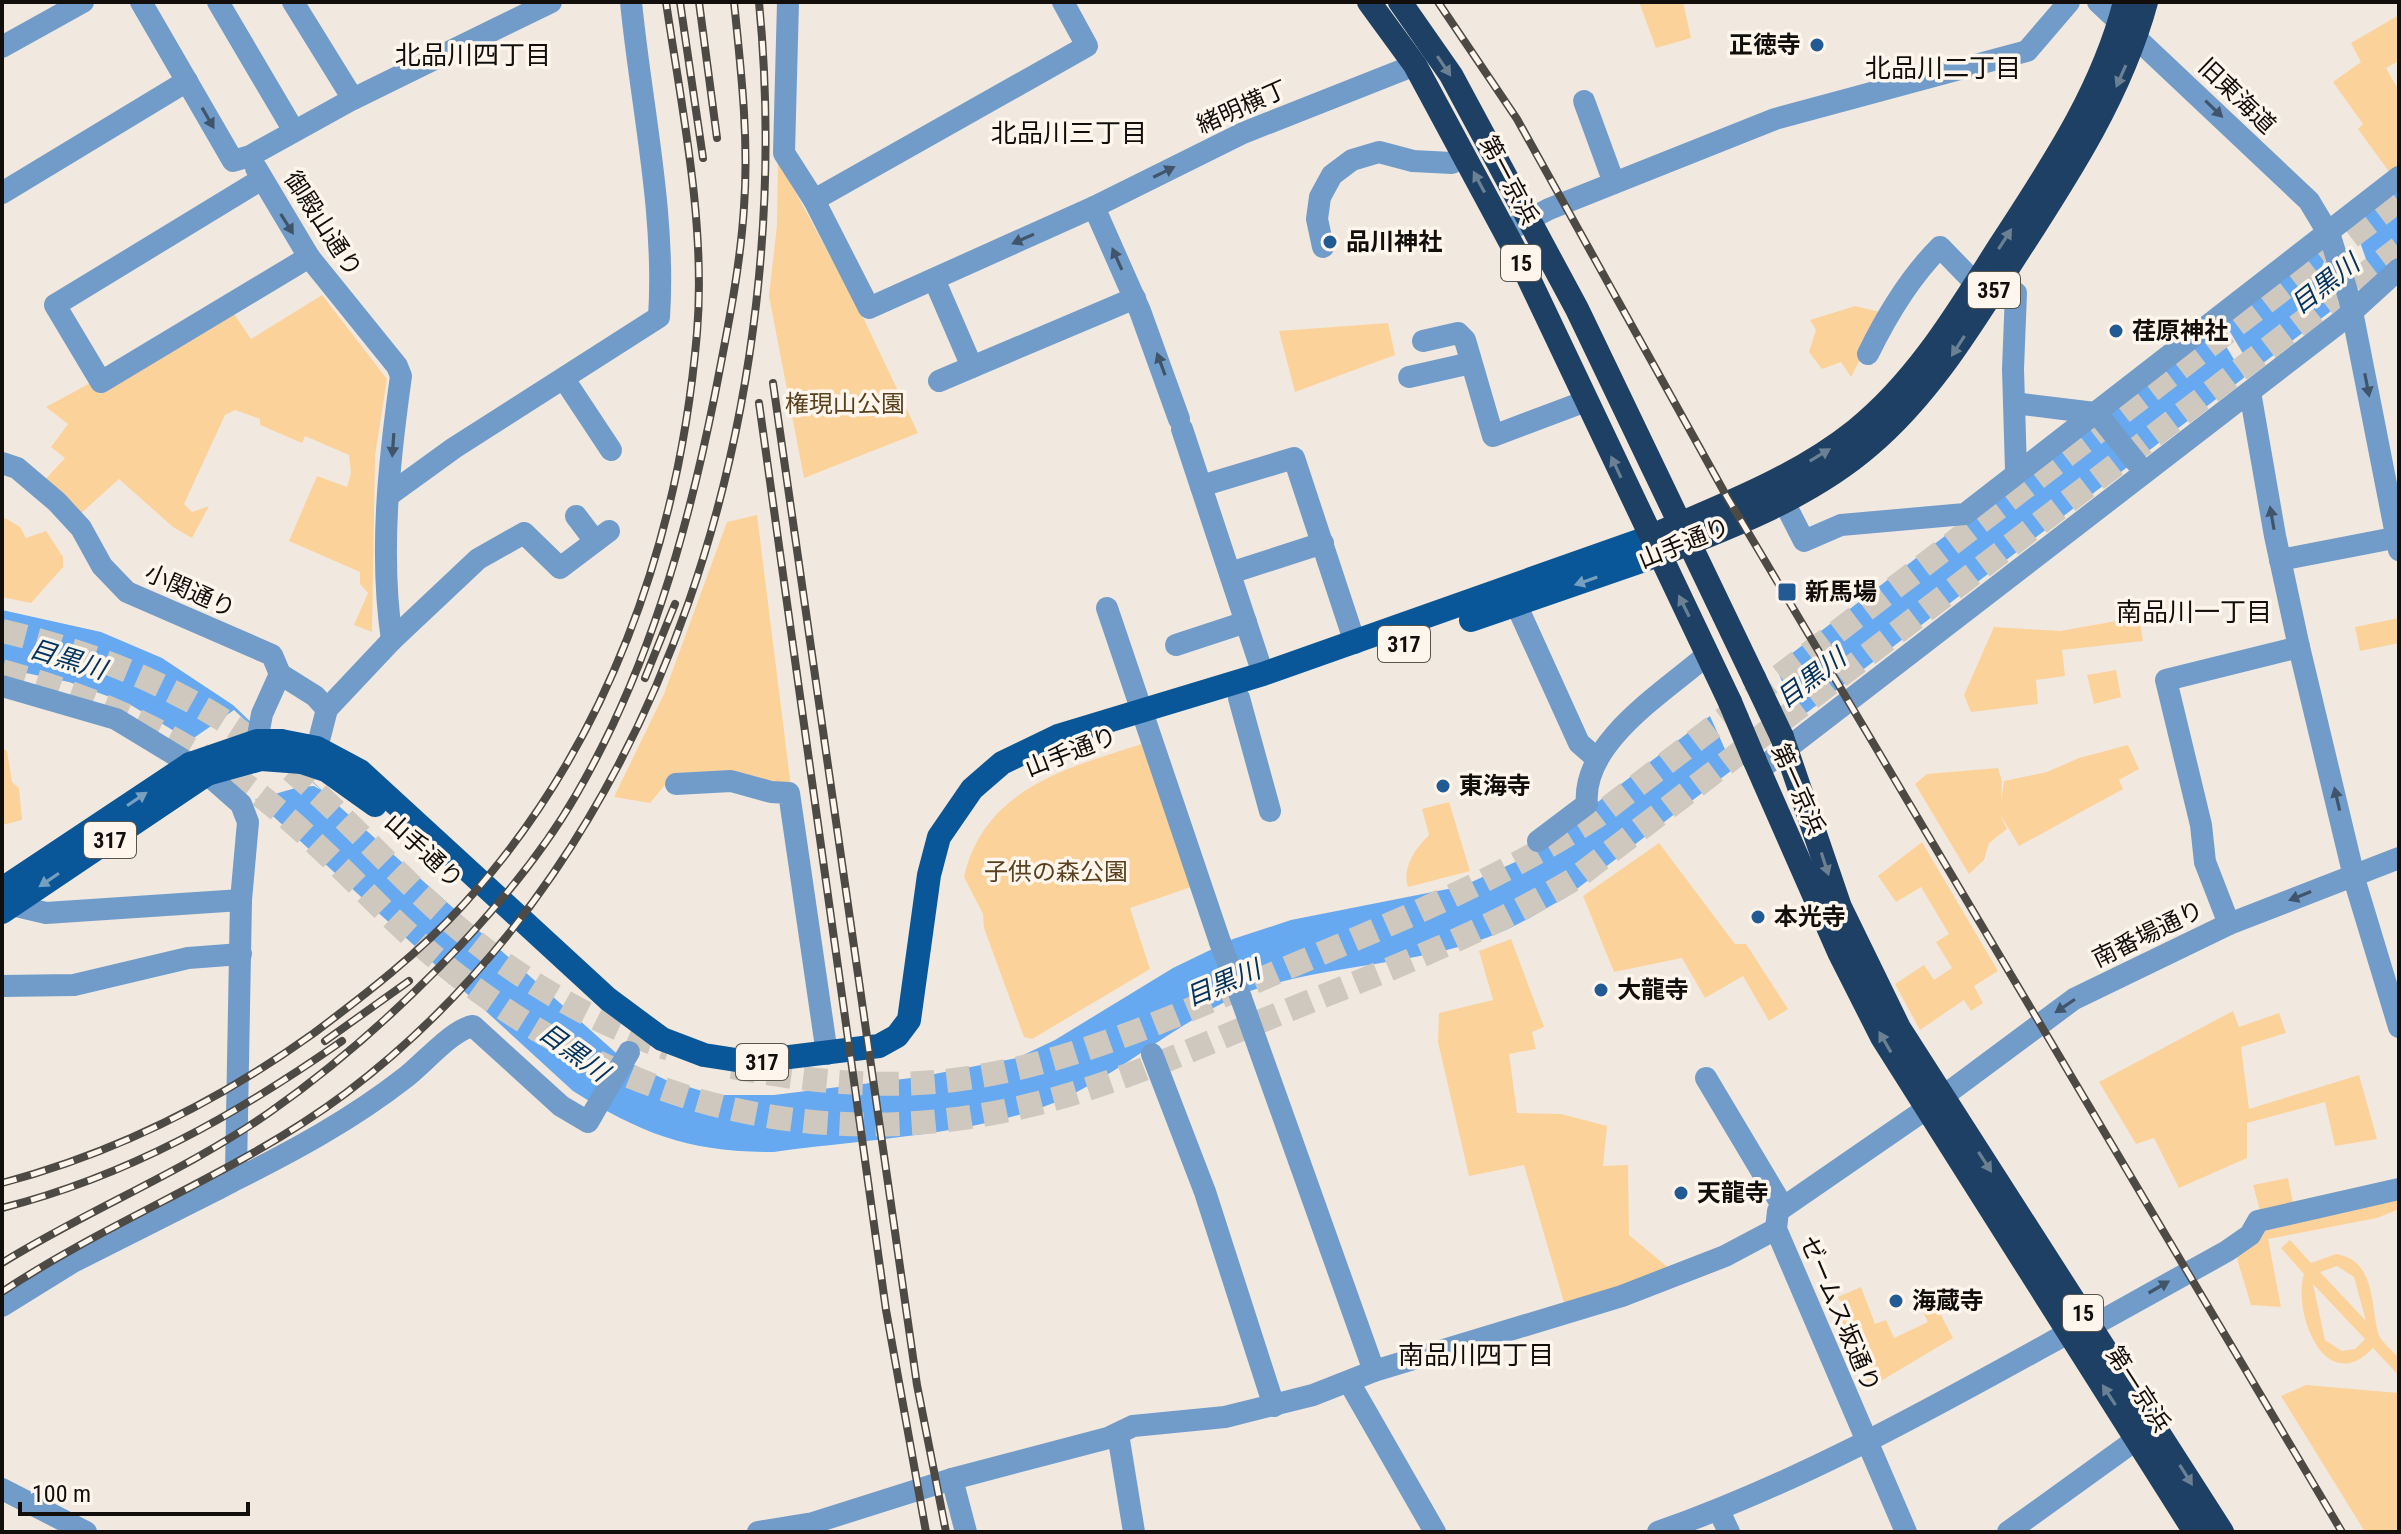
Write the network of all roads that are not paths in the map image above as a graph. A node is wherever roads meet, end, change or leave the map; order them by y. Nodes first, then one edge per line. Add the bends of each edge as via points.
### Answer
1 (83, 2) edge
2 (141, 2) edge
3 (218, 2) edge
4 (293, 2) edge
5 (551, 2) edge
6 (631, 2) edge
7 (788, 2) edge
8 (1063, 2) edge
9 (1369, 2) edge
10 (1400, 2) edge
11 (2069, 2) edge
12 (2098, 2) edge
13 (2146, 2) edge
14 (2127, 20) edge
15 (2, 47) edge
16 (1415, 65) junction
17 (187, 81) junction
18 (353, 99) junction
19 (1584, 101) dead end
20 (294, 131) junction
21 (1463, 153) junction
22 (250, 156) junction
23 (2399, 177) edge
24 (262, 179) junction
25 (1614, 183) junction
26 (2, 193) edge
27 (814, 200) junction
28 (1094, 207) junction
29 (1529, 219) junction
30 (1505, 232) junction
31 (2328, 233) junction
32 (1323, 247) dead end
33 (309, 257) junction
34 (2399, 269) edge
35 (934, 279) junction
36 (1988, 283) junction
37 (1135, 298) junction
38 (2351, 304) junction
39 (1423, 341) dead end
40 (1868, 354) dead end
41 (1471, 363) junction
42 (972, 367) junction
43 (1409, 377) dead end
44 (564, 379) junction
45 (939, 381) dead end
46 (2250, 392) junction
47 (1586, 401) junction
48 (2014, 403) junction
49 (2098, 415) junction
50 (611, 450) dead end
51 (2, 463) edge
52 (2140, 468) junction
53 (2016, 471) junction
54 (1201, 486) junction
55 (389, 495) junction
56 (1783, 500) junction
57 (576, 516) dead end
58 (1683, 534) junction
59 (2398, 542) edge
60 (1323, 543) junction
61 (1655, 546) junction
62 (2280, 560) junction
63 (1230, 573) junction
64 (1516, 604) junction
65 (1107, 608) dead end
66 (1246, 622) junction
67 (392, 640) junction
68 (1355, 643) junction
69 (1176, 645) dead end
70 (2299, 647) junction
71 (1708, 654) junction
72 (280, 674) junction
73 (1263, 674) junction
74 (2, 686) edge
75 (1239, 698) junction
76 (327, 709) junction
77 (1145, 717) junction
78 (269, 741) junction
79 (1785, 743) junction
80 (310, 755) junction
81 (1596, 758) junction
82 (1757, 764) junction
83 (199, 769) junction
84 (676, 784) dead end
85 (1270, 811) dead end
86 (1538, 841) dead end
87 (2399, 858) edge
88 (2354, 875) junction
89 (241, 900) junction
90 (5, 902) edge
91 (2229, 924) junction
92 (241, 954) junction
93 (2392, 976) edge
94 (2, 986) edge
95 (2399, 1027) edge
96 (632, 1046) junction
97 (827, 1054) junction
98 (1152, 1054) dead end
99 (1706, 1078) dead end
100 (1934, 1103) junction
101 (231, 1182) junction
102 (2399, 1189) edge
103 (1779, 1218) junction
104 (2, 1306) edge
105 (2080, 1329) junction
106 (1374, 1371) junction
107 (1349, 1382) junction
108 (1274, 1406) junction
109 (1118, 1434) junction
110 (2137, 1439) junction
111 (1868, 1443) junction
112 (952, 1479) junction
113 (2, 1489) edge
114 (1719, 1511) junction
115 (814, 1528) edge
116 (86, 1532) edge
117 (758, 1532) edge
118 (966, 1532) edge
119 (1134, 1532) edge
120 (1435, 1532) edge
121 (1658, 1532) edge
122 (1729, 1532) edge
123 (1906, 1532) edge
124 (2008, 1532) edge
125 (2195, 1532) edge
126 (2222, 1532) edge

1 - 15 street
2 - 17 street
3 - 20 street
4 - 18 street
5 - 18 street, 御殿山通り
6 - 44 street via 651,138 659,317
7 - 27 street via 784,153
8 - 27 street via 1087,46
9 - 16 highway, 第一京浜 / 15
10 -> 29 highway, 第一京浜 / 15 via 1451,75
11 - 25 street via 2027,51 1775,119
12 - 14 street, 旧東海道
13 - 14 highway, 山手通り / 357
14 -> 31 street, 旧東海道 via 2309,201
14 - 36 highway, 山手通り / 357 via 2109,101
16 - 21 highway, 第一京浜 / 15
28 -> 16 street, 緒明横丁 via 1243,133
17 -> 22 street via 233,161
17 - 26 street
18 - 20 street, 御殿山通り
19 - 25 street
20 - 22 street, 御殿山通り
30 -> 21 highway, 第一京浜 / 15
21 - 32 street via 1452,163 1379,152 1352,160 1332,175 1320,197 1317,219
22 - 24 street, 御殿山通り
23 - 31 street
24 -> 33 street, 御殿山通り
24 - 33 street via 55,305 101,382
25 - 29 street
27 - 35 street, 緒明横丁 via 869,308
28 -> 35 street, 緒明横丁
37 -> 28 street
29 - 30 street
29 - 58 highway, 第一京浜 / 15
30 - 47 highway, 第一京浜 / 15
31 - 38 street, 旧東海道, bridge
31 - 49 street
33 -> 55 street, 御殿山通り via 401,376
34 - 38 street
35 - 42 street
36 - 40 street via 1940,247 1913,277
36 - 48 street via 2016,293
36 -> 56 highway, 山手通り / 357 via 1948,362 1903,413 1834,472
58 -> 36 highway, 山手通り / 357 via 1858,429 1932,352
37 - 42 street
54 -> 37 street
38 - 46 street via 2344,319
38 -> 59 street
39 - 41 street via 1458,333
41 - 43 street
41 - 47 street via 1493,436
42 - 45 street
44 - 50 street
44 - 55 street
46 - 52 street
62 -> 46 street
61 -> 47 highway, 第一京浜 / 15
48 - 49 street
48 - 53 street
49 - 52 street, bridge
49 - 53 street
51 - 72 street, 小関通り via 17,468 57,502 127,592 267,651
52 - 79 street
53 - 56 street via 1965,514 1841,525 1804,541
54 - 60 street via 1294,458
54 - 63 street
55 - 67 street, 御殿山通り
56 - 58 highway, 山手通り / 357
57 - 67 street via 602,536 560,568 524,533 478,559
58 - 61 highway, 山手通り / 357
58 - 79 highway, 第一京浜 / 15, bridge
59 - 62 street
60 - 63 street
60 - 68 street
61 -> 64 main road, 山手通り / 317
61 - 68 main road, 山手通り / 317
71 -> 61 highway, 第一京浜 / 15
62 - 70 street
63 - 66 street
64 - 75 main road, 山手通り / 317
64 - 81 street via 1579,743
65 - 77 street
66 - 69 street
66 - 73 street
67 - 76 street
68 - 73 main road, 山手通り / 317
88 -> 70 street
70 - 91 street via 2166,680 2205,862
71 - 81 street
71 - 82 highway, 第一京浜 / 15, bridge
72 - 76 street, 小関通り
72 - 78 street via 262,714
73 - 77 main road, 山手通り / 317
74 - 83 street via 116,719
75 - 77 main road, 山手通り / 317
75 - 85 street
76 - 80 street
77 - 96 main road, 山手通り / 317 via 1025,767 994,788 971,814 948,862 924,1026 898,1055 866,1065 749,1077 698,1070
77 - 97 main road, 山手通り / 317 via 1036,744 1002,763 972,789 948,821 933,856 913,1003 904,1029 879,1046
77 - 106 street, bridge
78 - 80 main road, 山手通り / 317
78 - 83 main road, 山手通り / 317, bridge
79 - 82 street
79 -> 100 highway, 第一京浜 / 15 via 1857,946
80 - 83 main road, 山手通り / 317, bridge
80 - 96 main road, 山手通り / 317 via 361,793
80 - 97 main road, 山手通り / 317 via 360,771 608,999 662,1039 704,1055 749,1062
81 - 86 street via 1588,773 1587,804
100 -> 82 highway, 第一京浜 / 15 via 1855,986
83 - 89 street via 247,814
83 - 90 main road, 山手通り / 317
84 - 97 street via 731,781 789,793
87 - 88 street, 南番場通り
88 -> 91 street, 南番場通り
88 - 93 street
89 - 90 street via 46,913
89 - 92 street
91 -> 100 street, 南番場通り via 2074,999
92 - 94 street via 188,958 74,985
92 - 101 street via 236,1171
93 - 95 street
96 - 101 street, bridge via 588,1122 561,1106 473,1026 461,1028 414,1071 342,1123
98 - 108 street via 1205,1192
99 - 103 street, ゼームス坂通り
100 - 103 street
100 - 105 highway, 第一京浜 / 15
101 - 104 street via 73,1262
105 -> 102 street via 2227,1251 2250,1235 2258,1221
103 - 106 street via 1725,1256 1622,1296
103 - 111 street, ゼームス坂通り
110 -> 105 highway, 第一京浜 / 15
105 - 111 street
105 -> 126 highway, 第一京浜 / 15
106 - 107 street
107 - 108 street
107 - 120 street
108 - 109 street via 1225,1417 1133,1426
109 - 112 street
109 - 119 street
110 - 124 street
110 - 125 highway, 第一京浜 / 15
111 - 114 street
111 - 123 street, ゼームス坂通り
112 - 115 street
112 - 118 street
113 - 116 street
114 - 121 street
114 - 122 street
115 - 117 street

